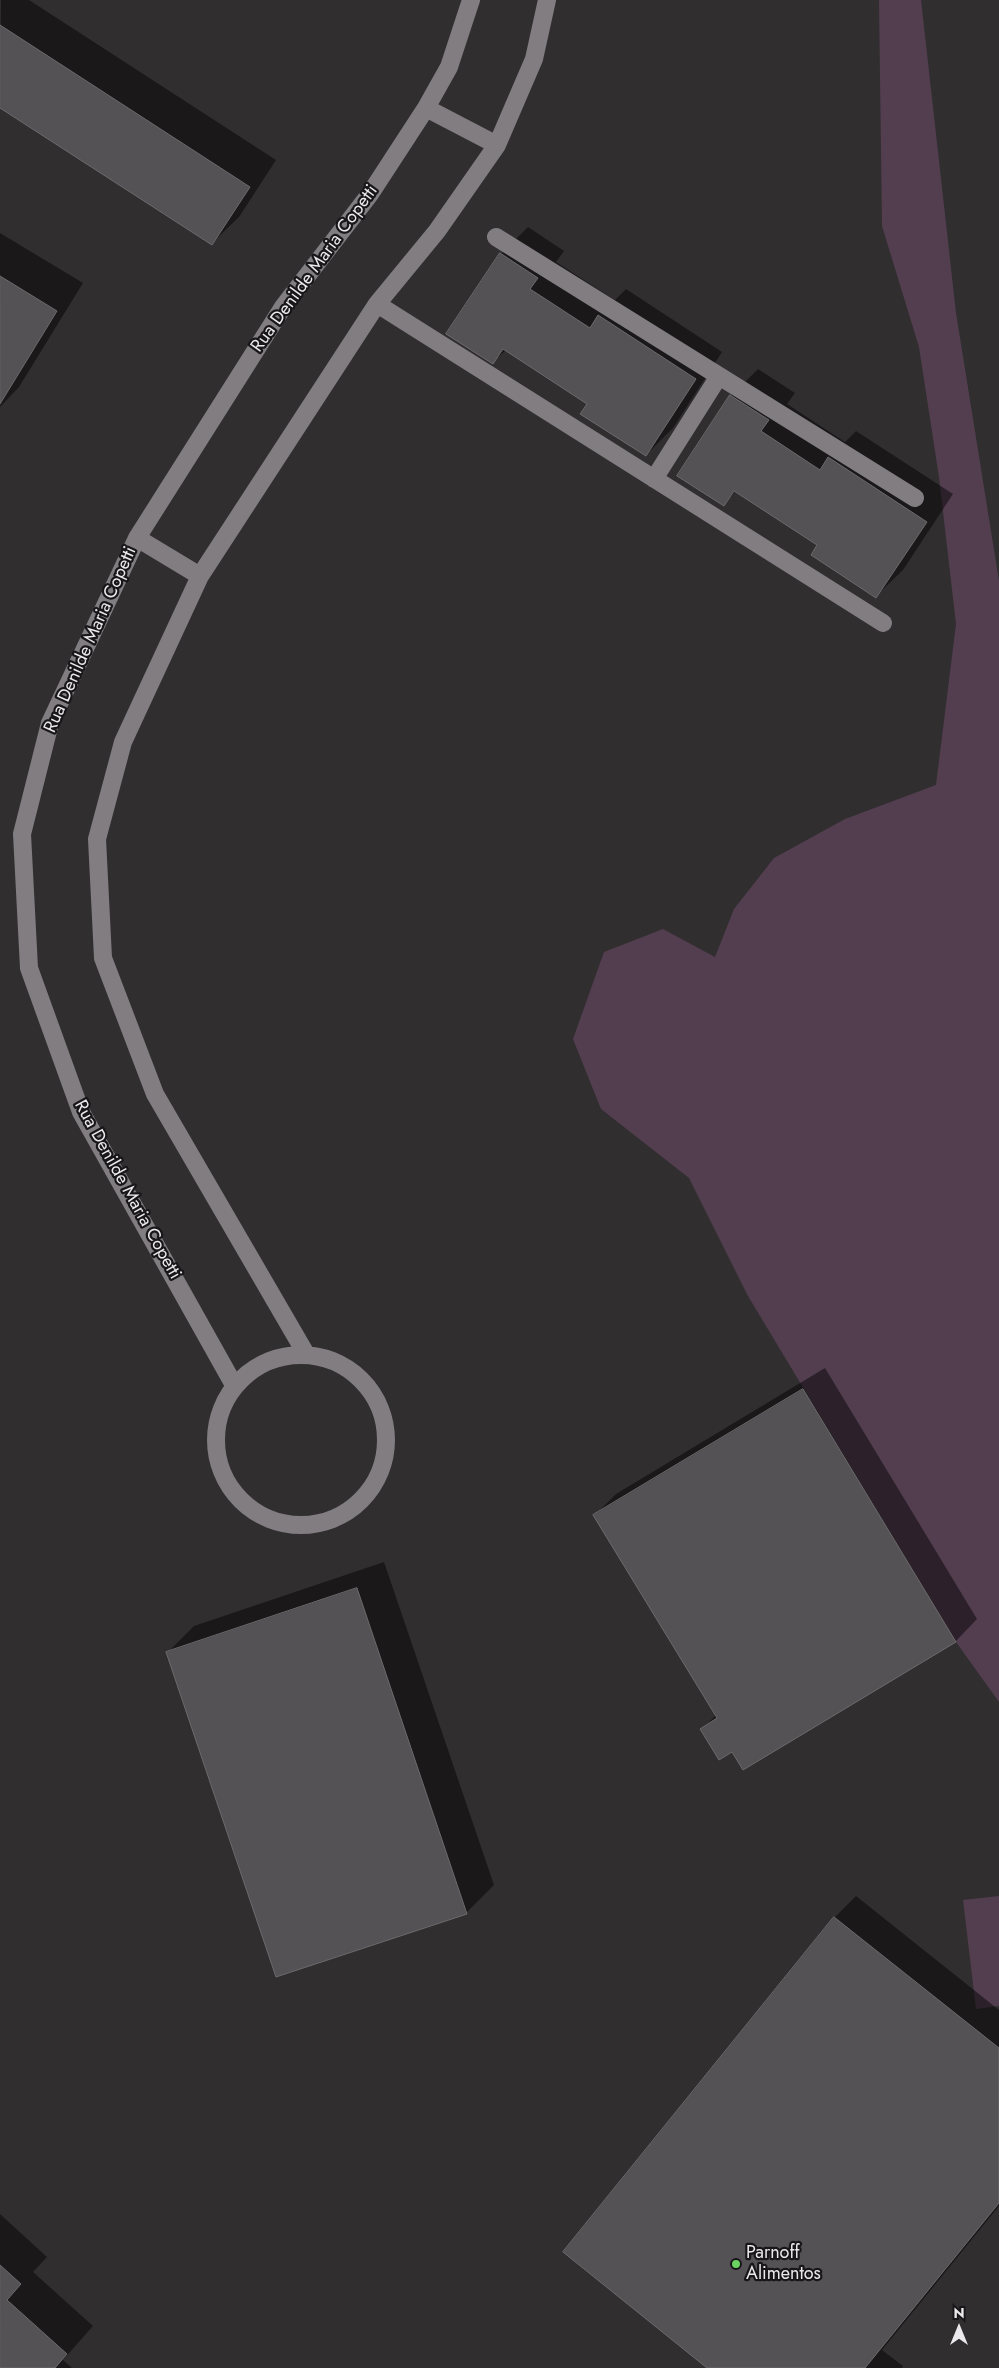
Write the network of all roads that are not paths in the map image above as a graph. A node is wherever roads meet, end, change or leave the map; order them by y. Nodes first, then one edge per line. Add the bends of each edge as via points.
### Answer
1 (471, 0) edge
2 (547, 0) edge
3 (426, 108) junction
4 (497, 145) junction
5 (496, 237) dead end
6 (377, 304) junction
7 (719, 376) junction
8 (654, 479) junction
9 (915, 498) dead end
10 (136, 538) junction
11 (200, 576) junction
12 (883, 623) dead end
13 (306, 1354) junction
14 (234, 1385) junction

1 - 3 lane, Rua Denilde Maria Copetti via 449,67
2 - 4 lane via 534,59
3 - 4 lane
3 - 10 lane, Rua Denilde Maria Copetti via 370,194 283,307
4 - 6 lane via 437,231
5 - 7 lane
6 - 8 lane
6 - 11 lane
7 - 8 lane
7 - 9 lane
8 - 12 lane
10 - 11 lane
10 - 14 lane, Rua Denilde Maria Copetti via 47,733 22,834 28,968 81,1112
11 - 13 lane via 123,742 97,839 103,958 155,1094
13 - 14 lane via 267,1361
13 - 14 lane via 347,1367 377,1397 388,1438 379,1480 350,1512 312,1526 271,1522 237,1498 218,1462 216,1422

